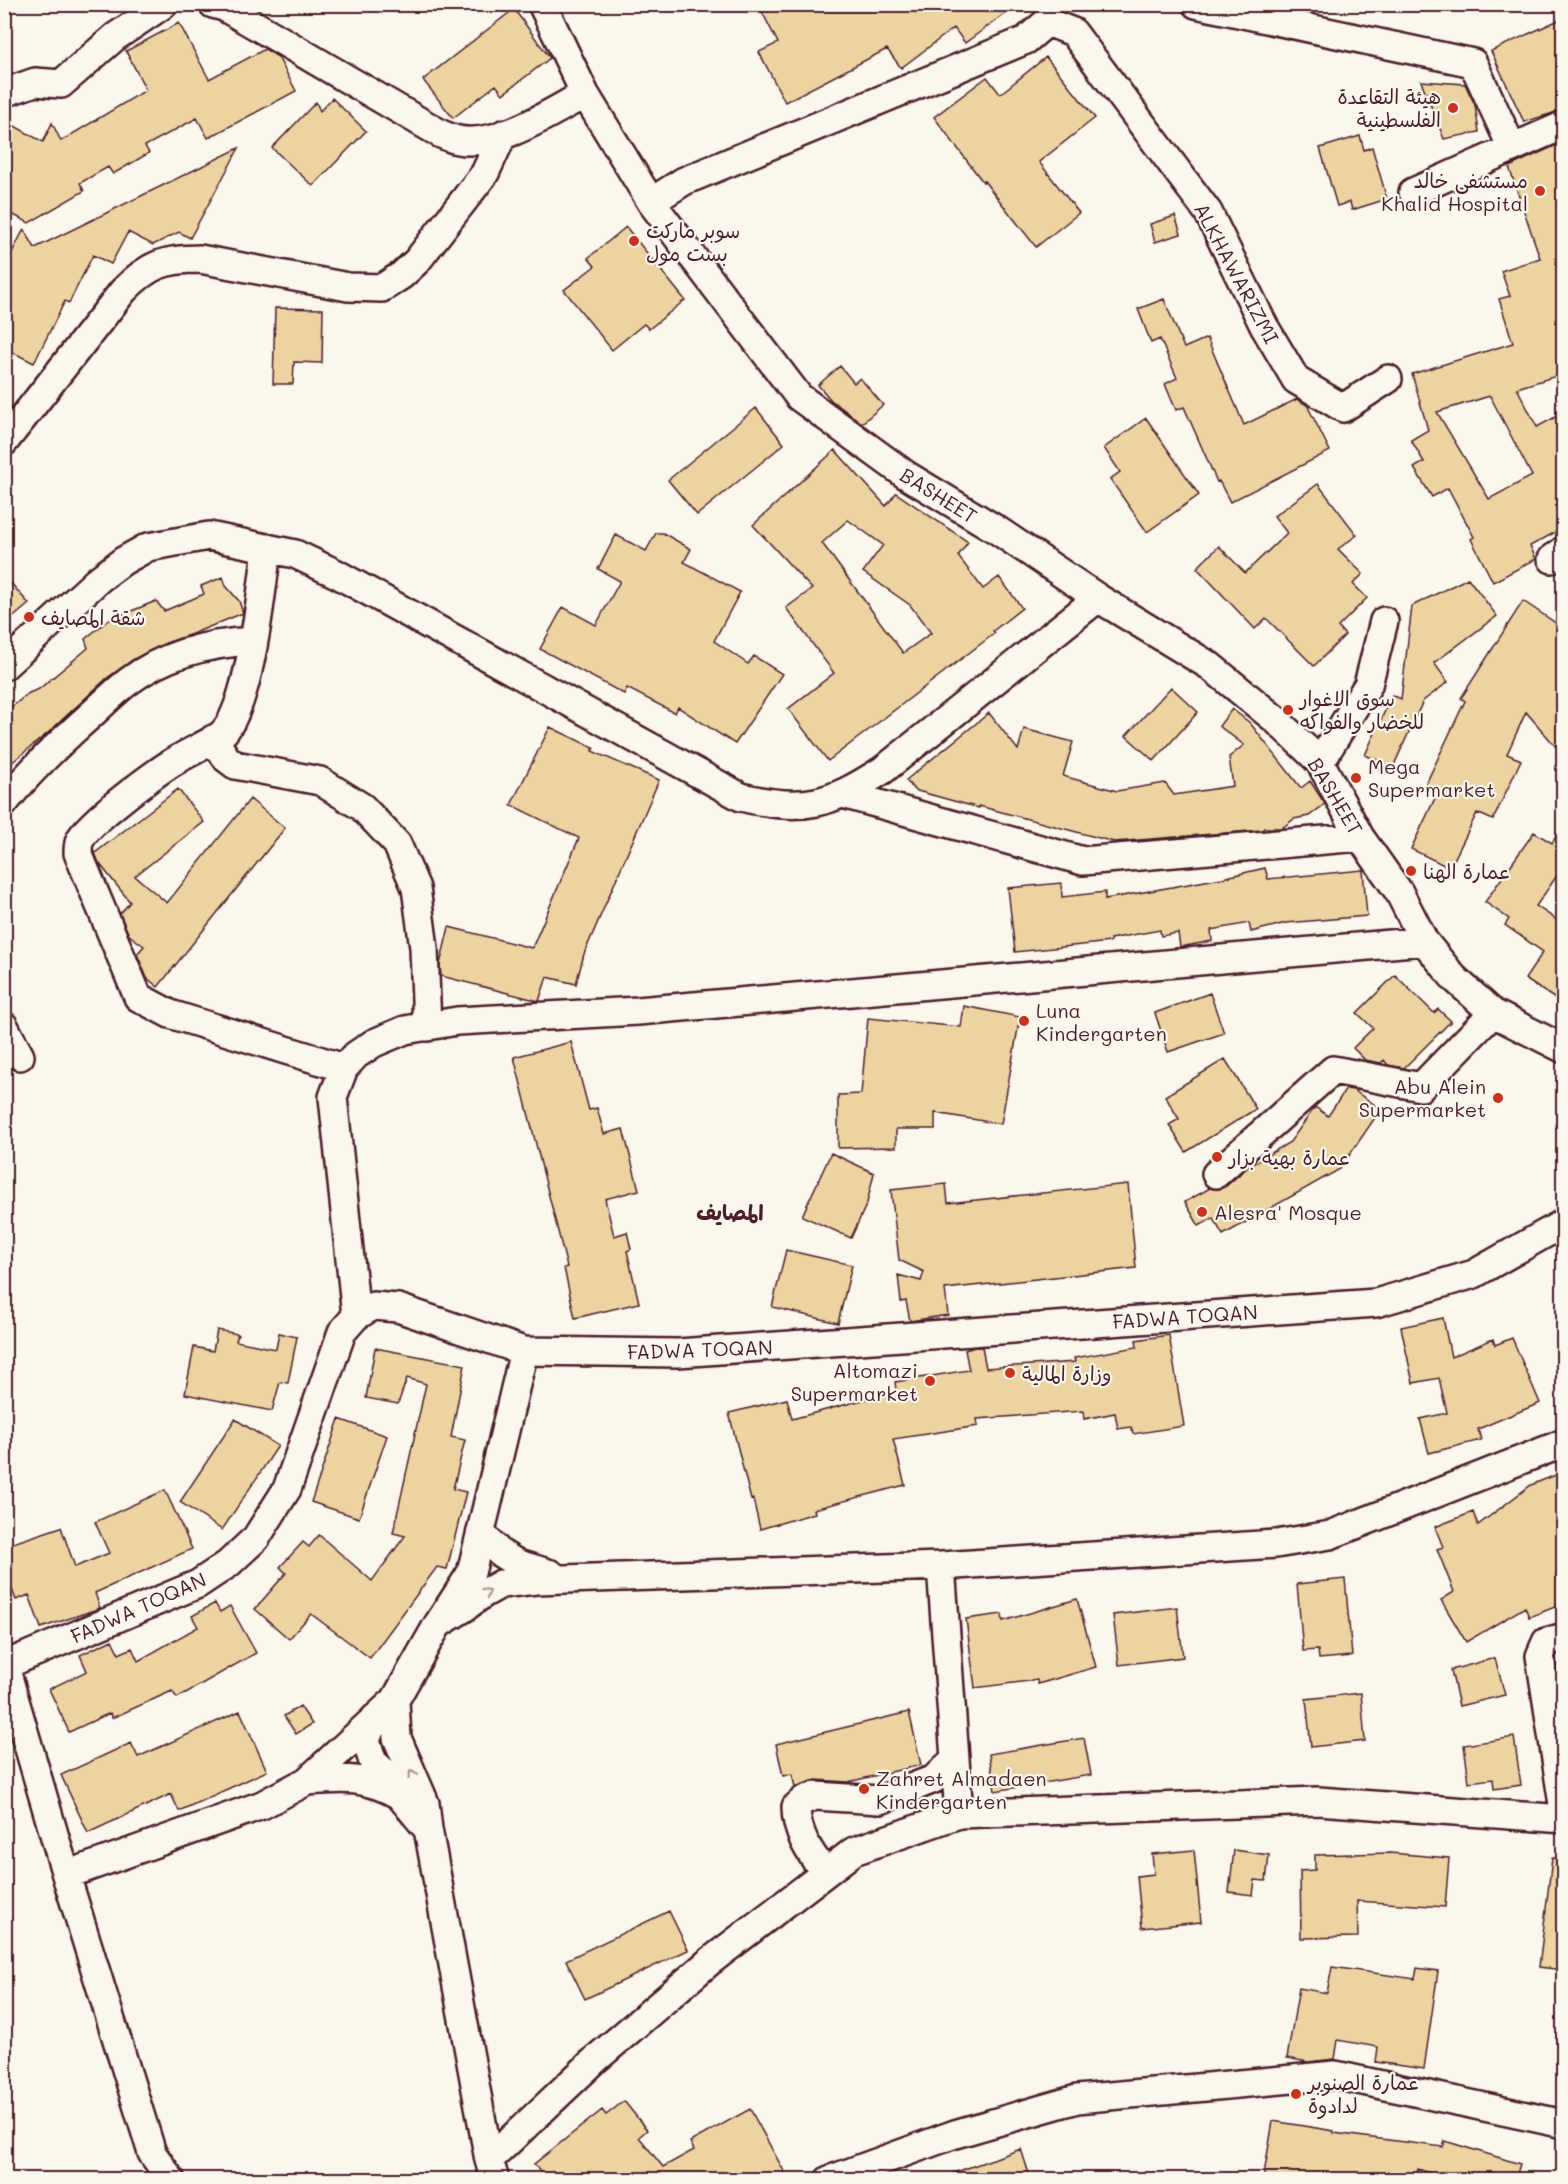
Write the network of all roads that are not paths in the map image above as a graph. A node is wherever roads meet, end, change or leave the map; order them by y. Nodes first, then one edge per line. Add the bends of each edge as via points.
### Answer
1 (164, 4) edge
2 (542, 4) edge
3 (1197, 4) edge
4 (220, 5) edge
5 (1049, 13) edge
6 (4, 93) edge
7 (585, 94) junction
8 (1563, 124) edge
9 (503, 134) junction
10 (1512, 148) junction
11 (1413, 192) dead end
12 (651, 202) junction
13 (1389, 379) dead end
14 (4, 442) edge
15 (267, 548) junction
16 (1098, 598) junction
17 (1384, 621) dead end
18 (254, 641) junction
19 (4, 666) edge
20 (213, 739) junction
21 (1320, 762) junction
22 (843, 794) junction
23 (4, 803) edge
24 (1360, 837) junction
25 (1424, 941) junction
26 (1493, 1013) junction
27 (4, 1026) edge
28 (427, 1027) junction
29 (1563, 1049) edge
30 (20, 1056) dead end
31 (344, 1068) junction
32 (1216, 1174) dead end
33 (1563, 1223) edge
34 (356, 1316) junction
35 (524, 1351) junction
36 (1563, 1443) edge
37 (481, 1533) junction
38 (940, 1566) junction
39 (563, 1580) junction
40 (438, 1623) junction
41 (1563, 1637) edge
42 (5, 1664) edge
43 (395, 1700) junction
44 (375, 1718) junction
45 (955, 1759) junction
46 (307, 1781) junction
47 (400, 1796) junction
48 (1563, 1811) edge
49 (959, 1814) junction
50 (1563, 1819) edge
51 (428, 1829) junction
52 (825, 1873) junction
53 (66, 1875) junction
54 (1563, 2124) edge
55 (489, 2172) edge
56 (171, 2180) edge
57 (829, 2180) edge

1 - 6 street via 115,37 61,84 34,82
2 - 7 street, BASHEET
3 - 10 street via 1473,63
4 - 9 street via 441,134 460,140 482,140
5 - 12 street via 1026,40 684,180
5 - 13 street, ALKHAWARIZMI via 1073,32 1208,212 1264,326 1296,380 1343,408
7 - 9 street
7 - 12 street, BASHEET
8 - 10 street
9 - 14 street via 484,173 417,261 382,288 348,287 201,259 179,259 140,274
10 - 11 street
12 - 16 street, BASHEET via 799,397 906,475
15 - 18 street
15 - 19 street via 209,536 148,547 99,579
15 - 22 street via 295,554 337,574 741,797 801,806
16 - 21 street, BASHEET via 1210,666
16 - 22 street via 883,770
17 - 21 street via 1368,685
18 - 20 street via 234,714 222,734
18 - 23 street via 199,648 165,660 129,681 74,730
20 - 28 street via 235,765 320,781 362,807 397,844 416,888 424,948
20 - 31 street via 173,762 90,825 78,842 78,853 138,997 170,1014
21 - 24 street, BASHEET
22 - 24 street via 1083,861
24 - 25 street, BASHEET via 1399,892
25 - 26 street, BASHEET via 1454,978
25 - 28 street
26 - 29 street, BASHEET
26 - 32 street via 1420,1087 1333,1070
27 - 30 street
28 - 31 street via 405,1030 374,1042
31 - 34 street via 333,1097
33 - 35 street, FADWA TOQAN via 1474,1274 1376,1303 678,1353
34 - 35 street, FADWA TOQAN via 373,1306 398,1308
34 - 42 street, FADWA TOQAN via 342,1332 287,1489 256,1538 198,1584
35 - 37 street
36 - 38 street via 1330,1535 1224,1549
37 - 39 street via 500,1553 518,1564
37 - 40 street via 471,1573
38 - 39 street
38 - 45 street
40 -> 39 street via 501,1584
40 - 43 street
41 - 48 street via 1546,1642 1540,1656
42 - 53 street
43 - 44 street
51 -> 43 street via 425,1803 397,1738
44 - 46 street
44 - 47 street via 366,1740 373,1762 390,1778
45 - 49 street
45 - 52 street via 934,1779 880,1800 815,1796 796,1807 796,1821
46 - 47 street via 344,1778 379,1784
46 - 53 street via 262,1804
47 - 51 street
49 - 50 street via 1318,1801
49 - 52 street via 854,1851
51 - 55 street
52 - 55 street via 692,1977 597,2058
53 - 56 street via 152,2153
54 - 57 street via 1335,2075 1077,2099 955,2134

